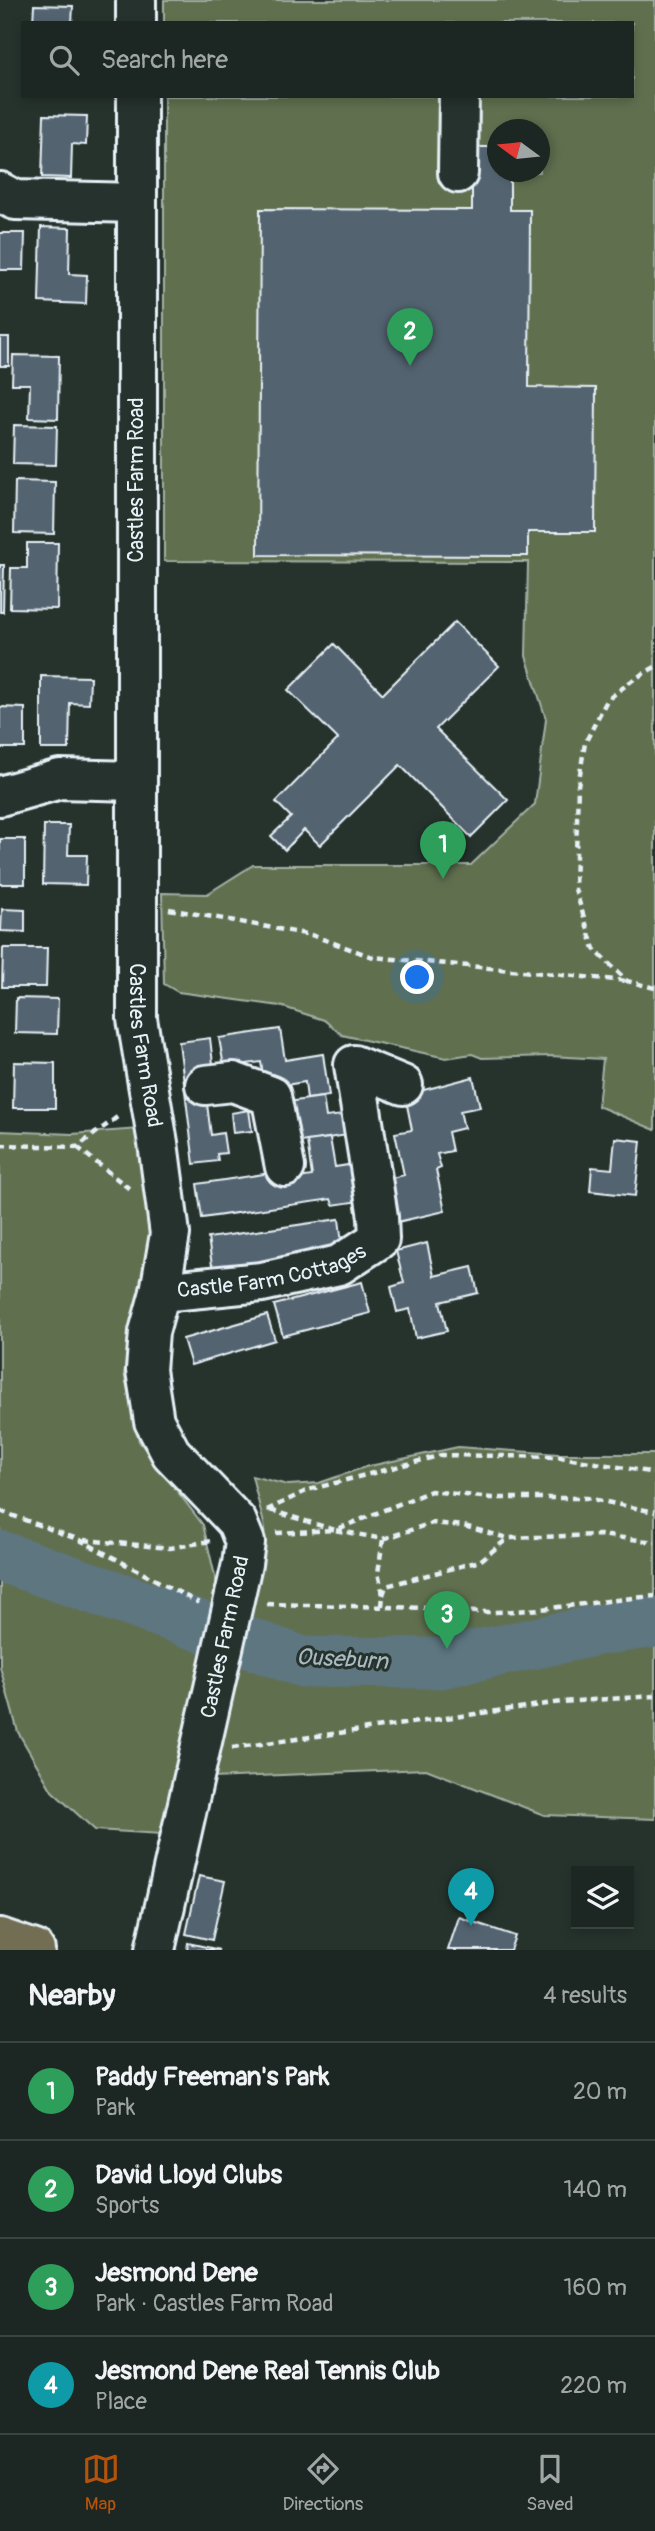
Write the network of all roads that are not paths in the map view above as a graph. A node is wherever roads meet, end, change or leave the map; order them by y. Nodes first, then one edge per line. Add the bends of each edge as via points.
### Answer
1 (136, 0) edge
2 (136, 21) edge
3 (137, 98) edge
4 (459, 98) edge
5 (458, 173) dead end
6 (0, 192) edge
7 (137, 203) junction
8 (135, 781) junction
9 (0, 796) edge
10 (403, 1085) dead end
11 (179, 1089) junction
12 (285, 1167) dead end
13 (160, 1292) junction
14 (0, 1938) edge
15 (35, 1950) edge
16 (155, 1950) edge

1 - 2 street
3 - 7 street, Castles Farm Road
4 - 5 street
6 - 7 street via 15,200
7 - 8 street, Castles Farm Road
8 - 9 street via 60,779
8 - 11 street, Castles Farm Road via 137,1019
10 - 13 street, Castle Farm Cottages via 354,1065 379,1240 339,1265 262,1282
11 - 12 street via 233,1082 271,1096
11 - 13 street, Castles Farm Road via 170,1234
13 - 16 street, Castles Farm Road via 149,1332 146,1370 154,1421 171,1453 237,1522 245,1542 231,1551 212,1699
14 - 15 main road

